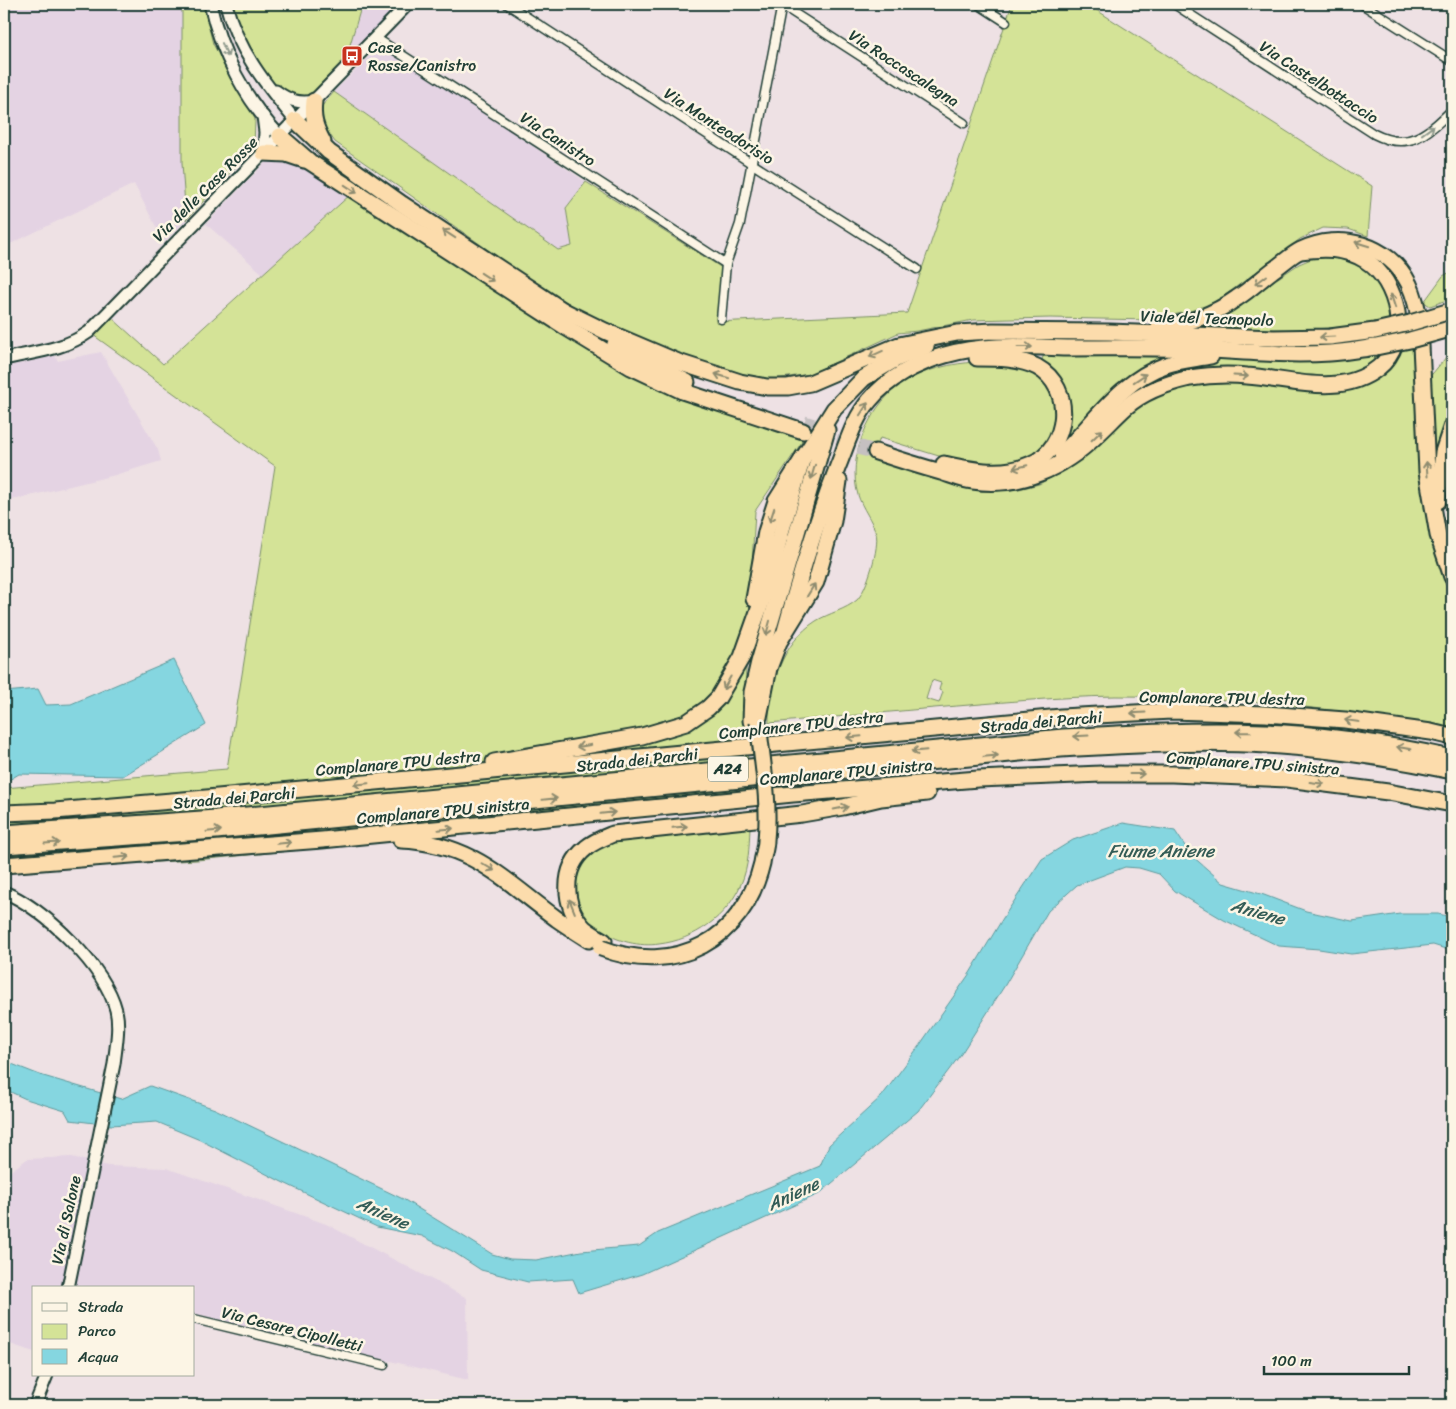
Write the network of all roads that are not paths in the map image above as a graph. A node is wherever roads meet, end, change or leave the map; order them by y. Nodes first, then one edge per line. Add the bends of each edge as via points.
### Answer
1 (210, 4) edge
2 (226, 4) edge
3 (408, 4) edge
4 (507, 4) edge
5 (781, 4) edge
6 (978, 4) edge
7 (1174, 4) edge
8 (1362, 4) edge
9 (1006, 22) dead end
10 (376, 38) junction
11 (1452, 61) edge
12 (266, 84) junction
13 (314, 101) junction
14 (1452, 110) edge
15 (263, 116) junction
16 (295, 120) junction
17 (964, 123) dead end
18 (280, 136) junction
19 (329, 152) junction
20 (264, 153) junction
21 (310, 162) junction
22 (751, 163) junction
23 (1300, 250) junction
24 (726, 264) junction
25 (917, 269) dead end
26 (562, 310) junction
27 (1450, 311) edge
28 (721, 319) dead end
29 (1449, 328) edge
30 (1109, 332) junction
31 (957, 333) junction
32 (1239, 352) junction
33 (4, 359) edge
34 (928, 360) junction
35 (834, 409) junction
36 (1452, 425) edge
37 (1042, 472) junction
38 (1438, 534) junction
39 (1452, 577) edge
40 (754, 722) junction
41 (1452, 737) edge
42 (1340, 752) junction
43 (1452, 758) edge
44 (1452, 770) edge
45 (1054, 777) junction
46 (397, 780) junction
47 (1452, 780) edge
48 (1452, 804) edge
49 (4, 813) edge
50 (4, 833) edge
51 (322, 840) junction
52 (4, 846) edge
53 (4, 866) edge
54 (4, 892) edge
55 (602, 945) junction
56 (68, 1286) edge
57 (195, 1319) edge
58 (384, 1365) dead end
59 (48, 1376) edge
60 (35, 1405) edge

1 -> 15 street via 226,53
2 - 12 street via 236,33
3 - 10 street, Via delle Case Rosse
4 - 22 street, Via Monteodorisio
5 - 17 street, Via Roccascalegna
5 - 22 street
6 - 9 street
7 -> 14 street, Via Castelbottaccio via 1388,140 1400,142 1426,133
8 - 11 street
10 - 13 street, Via delle Case Rosse
10 - 24 street, Via Canistro
12 - 13 street via 292,101
12 - 16 street
13 - 16 street, Via delle Case Rosse
13 - 19 highway via 315,126
15 - 18 street
15 - 20 street
16 - 18 street, Via delle Case Rosse
16 - 19 highway
18 - 20 street, Via delle Case Rosse
18 - 21 highway
26 -> 19 highway
20 - 21 highway via 286,154
20 - 33 street, Via delle Case Rosse via 89,332 61,347
21 -> 26 highway via 631,368 682,391 803,427 682,381 634,356
22 - 24 street via 740,224
22 - 25 street, Via Monteodorisio
23 -> 30 highway via 1237,299 1204,316 1172,326
37 -> 23 highway via 1082,448 1136,399 1176,382 1226,375 1339,385 1379,367 1392,350 1398,326 1394,301 1385,280 1366,260 1342,250
38 -> 23 highway via 1427,472 1420,324 1409,284 1386,256 1364,244 1332,241
24 - 28 street
31 -> 26 highway via 899,345 810,383 767,387 678,362
27 -> 30 highway, Viale del Tecnopolo, bridge via 1375,331 1330,337
29 - 32 highway, Viale del Tecnopolo, bridge via 1410,340 1331,353
30 - 31 highway, Viale del Tecnopolo via 993,330
31 - 35 highway via 879,368
34 -> 32 highway via 964,350 1012,347
37 -> 32 highway via 1072,445 1100,412 1143,375 1174,362
34 -> 37 highway via 1011,360 1026,362 1043,371 1055,386 1064,413 1060,432 1051,449 1043,458 1024,467 983,472 876,449 971,481 1002,483
40 -> 34 highway via 779,642 816,582 833,521 843,453 861,411 889,382
35 -> 40 highway via 759,662 752,692
35 -> 46 highway via 804,457 771,574 742,657 718,698 708,708 686,723 642,736
36 - 38 highway via 1440,471
38 - 39 highway
40 - 55 highway, bridge via 767,812 766,842 756,883 746,904 732,923 694,951 642,958 621,955
41 -> 46 highway, Complanare TPU destra via 1345,720 1171,711 1061,717
42 - 44 highway, Strada dei Parchi / A24
42 - 47 highway via 1373,764
52 -> 42 highway, Strada dei Parchi / A24 via 245,828 1061,749 1194,744 1266,745
43 -> 50 highway, Strada dei Parchi / A24 via 1343,739 1266,732 1126,733 216,818
45 -> 48 highway, Complanare TPU sinistra via 1172,774 1287,779
51 -> 45 highway, Complanare TPU sinistra via 793,794 978,779
55 -> 45 highway via 584,928 571,907 567,895 569,872 584,849 613,834 802,814 881,798
46 -> 49 highway, Complanare TPU destra via 218,798
53 -> 51 highway, Complanare TPU sinistra
51 -> 55 highway via 412,840 451,849 492,869 556,918
54 - 56 street, Via di Salone via 42,915 81,952 100,976 116,1011 118,1027 114,1064
57 - 58 street, Via Cesare Cipolletti
59 - 60 street

